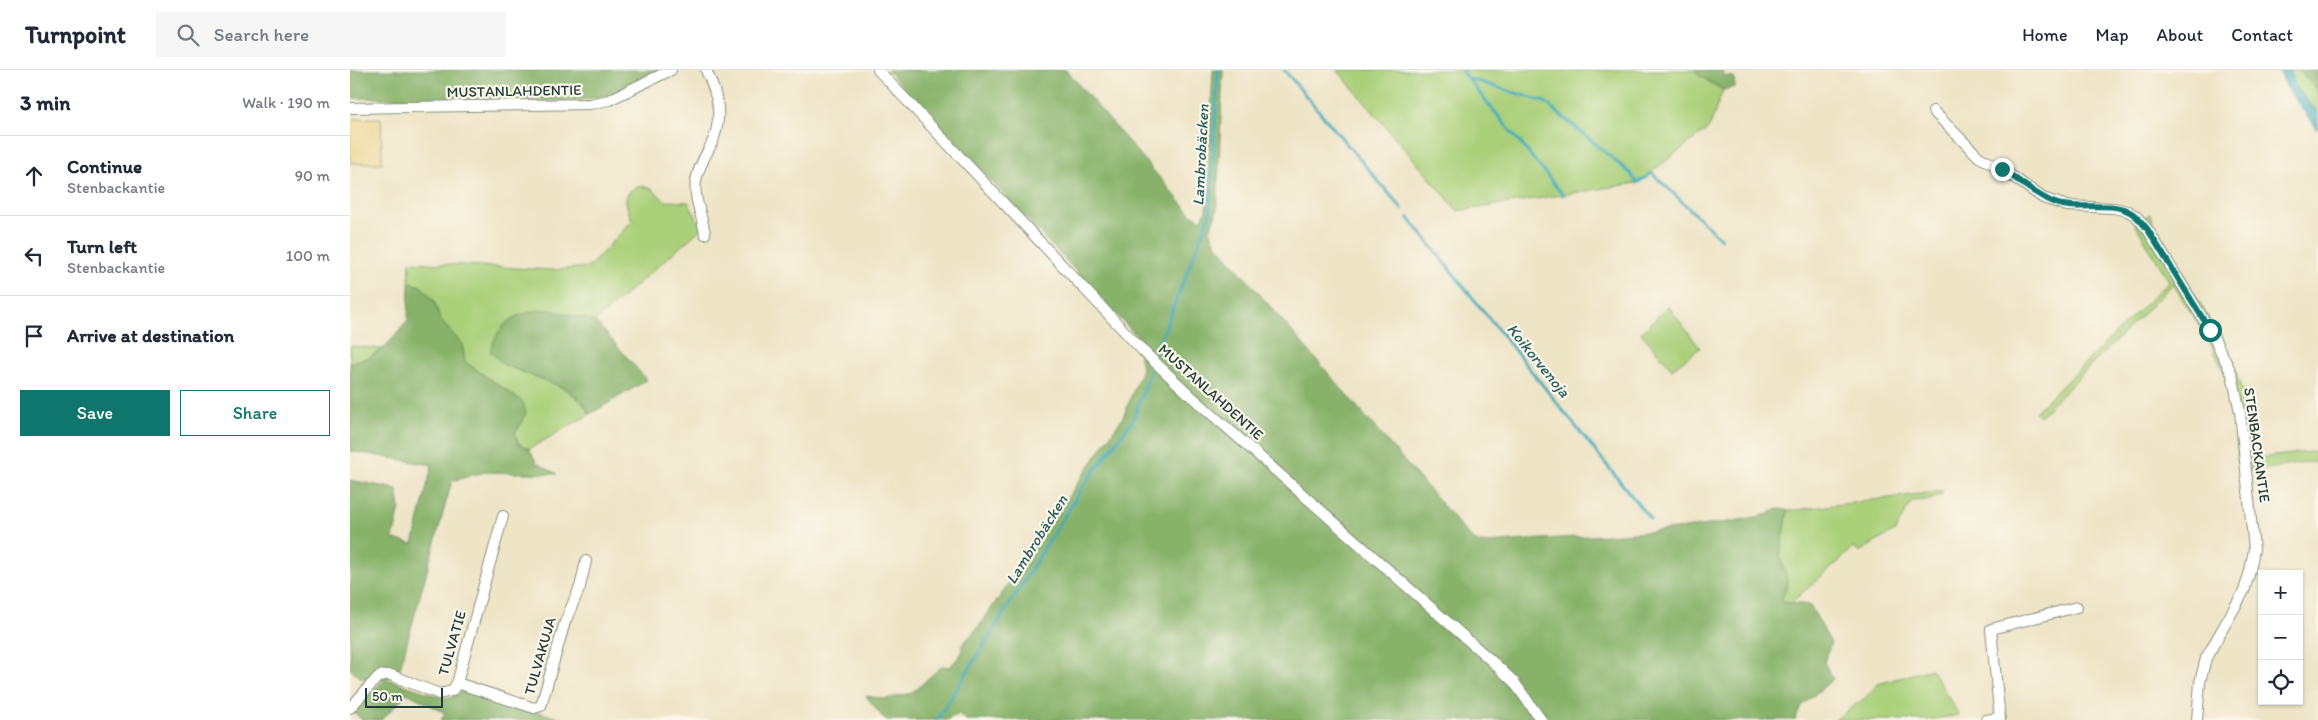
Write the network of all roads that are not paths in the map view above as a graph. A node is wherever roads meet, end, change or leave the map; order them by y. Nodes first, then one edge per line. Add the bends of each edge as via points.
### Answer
1 (671, 70) edge
2 (706, 70) edge
3 (878, 70) edge
4 (350, 108) edge
5 (1933, 111) dead end
6 (706, 234) dead end
7 (504, 516) dead end
8 (586, 560) dead end
9 (2077, 606) dead end
10 (457, 683) junction
11 (350, 708) edge
12 (2000, 719) edge
13 (1541, 720) edge
14 (1986, 720) edge
15 (2197, 720) edge

1 - 4 street, MUSTANLAHDENTIE via 609,100 590,104
2 - 6 street via 717,95 718,116 714,138 695,181
3 - 13 street, MUSTANLAHDENTIE via 1164,371 1495,664 1514,682
5 - 15 street, STENBACKANTIE via 1979,157 2043,198 2067,206 2114,208 2137,217 2210,330 2232,374 2240,412 2254,549 2244,591 2206,658
7 - 10 street, TULVATIE
8 - 10 street, TULVAKUJA via 541,706 534,708
9 - 12 street via 1990,629
10 - 11 street, TULVATIE via 452,691 440,694 391,675 383,675
12 - 14 street

